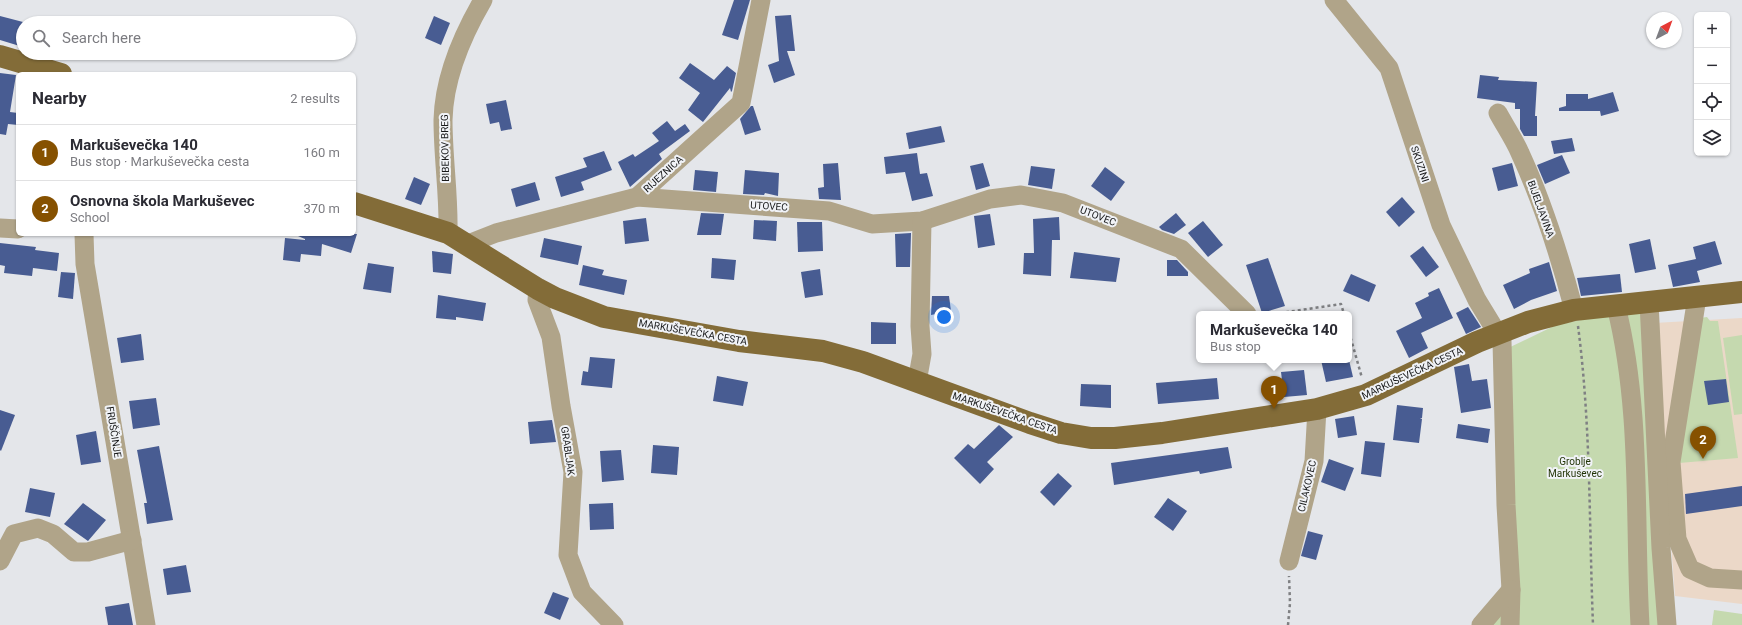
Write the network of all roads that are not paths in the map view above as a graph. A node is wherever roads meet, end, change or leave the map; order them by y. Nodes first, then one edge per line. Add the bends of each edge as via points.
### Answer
1 (483, 0) edge
2 (761, 0) edge
3 (1334, 0) edge
4 (0, 56) edge
5 (54, 72) edge
6 (1498, 113) dead end
7 (637, 197) junction
8 (356, 204) edge
9 (922, 221) junction
10 (0, 228) edge
11 (16, 229) edge
12 (448, 233) junction
13 (80, 236) edge
14 (468, 244) junction
15 (538, 289) junction
16 (1742, 292) edge
17 (1697, 297) junction
18 (1649, 302) junction
19 (1616, 306) junction
20 (1244, 311) edge
21 (1576, 317) junction
22 (1498, 333) junction
23 (917, 382) junction
24 (1316, 409) junction
25 (132, 540) junction
26 (0, 561) edge
27 (1289, 561) road end
28 (1742, 580) edge
29 (1511, 590) junction
30 (146, 625) edge
31 (614, 625) edge
32 (1481, 625) edge
33 (1510, 625) edge
34 (1640, 625) edge
35 (1667, 625) edge

1 - 12 street, BIBEKOV BREG via 462,40 447,83 443,119
2 - 7 street, RIJEZNICA via 741,103
3 - 22 street, SKUZINI via 1388,68 1441,225 1477,300
4 - 5 main road
6 - 21 street, BIJELJAVINA via 1520,153 1539,202
7 - 9 street, UTOVEC via 829,211 872,224
7 - 14 street, RIJEZNICA via 496,233
8 - 12 main road, MARKUŠEVEČKA CESTA
9 - 20 street, UTOVEC via 990,199 1021,195 1063,203 1182,249
9 - 23 street via 922,354
10 - 11 street
12 - 14 main road, MARKUŠEVEČKA CESTA
13 - 25 street, FRUŠČINJE
14 - 15 main road, MARKUŠEVEČKA CESTA
15 - 23 main road, MARKUŠEVEČKA CESTA via 604,317 739,341 823,351 863,362
15 - 31 street, GRABLJAK via 537,300 551,337 573,472 568,555 582,592
16 - 17 main road, MARKUŠEVEČKA CESTA
17 - 18 main road, MARKUŠEVEČKA CESTA
17 - 28 street via 1671,462 1677,539 1690,569 1710,578
18 - 19 main road, MARKUŠEVEČKA CESTA
18 - 35 street
19 - 21 main road, MARKUŠEVEČKA CESTA
19 - 34 street via 1634,417
21 - 22 main road, MARKUŠEVEČKA CESTA via 1528,322
22 - 24 main road, MARKUŠEVEČKA CESTA via 1366,395
22 - 29 street, SKUZINI via 1504,350 1504,444
23 - 24 main road, MARKUŠEVEČKA CESTA via 1061,433 1091,438 1162,433
24 - 27 street, CILAKOVEC via 1314,461
25 - 26 street via 88,552 74,552 53,534 38,528 14,534
25 - 30 street, FRUŠČINJE
29 - 32 street
29 - 33 street, SKUZINI

